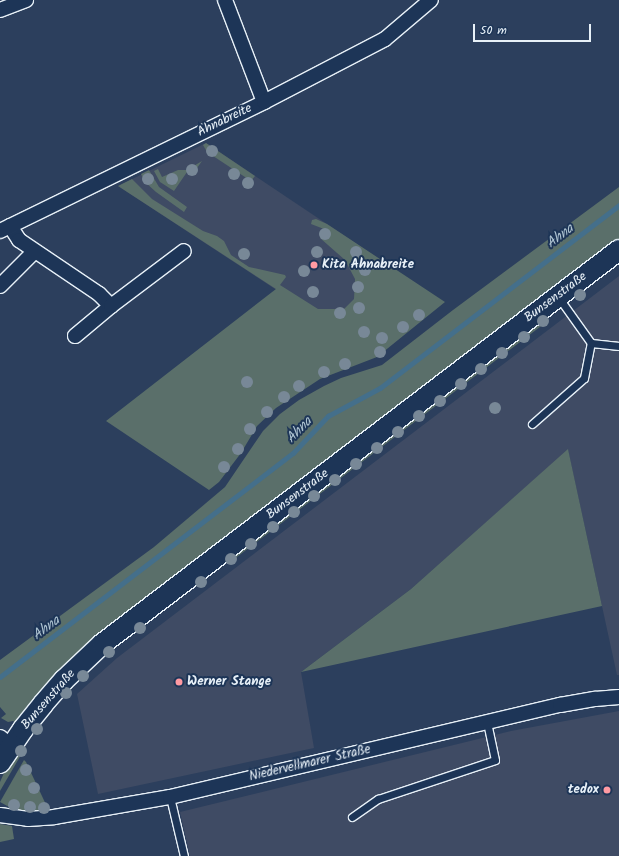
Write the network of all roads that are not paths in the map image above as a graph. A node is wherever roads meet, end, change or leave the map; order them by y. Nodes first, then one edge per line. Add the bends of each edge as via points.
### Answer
1 (26, 0) edge
2 (225, 0) edge
3 (431, 0) edge
4 (0, 10) edge
5 (264, 102) junction
6 (5, 228) edge
7 (619, 250) edge
8 (184, 251) dead end
9 (34, 252) junction
10 (0, 286) edge
11 (558, 297) junction
12 (111, 306) junction
13 (75, 336) dead end
14 (591, 343) junction
15 (619, 346) edge
16 (532, 424) dead end
17 (619, 698) edge
18 (487, 722) junction
19 (5, 742) edge
20 (0, 763) edge
21 (170, 797) junction
22 (0, 815) edge
23 (352, 817) dead end
24 (184, 856) edge

1 - 4 street
2 - 5 street
3 - 5 street, Ahnabreite via 385,39
5 - 6 street, Ahnabreite
6 - 9 street, Ahnabreite
7 - 11 street, Bunsenstraße
8 - 12 street
9 - 10 street
9 - 12 street, Ahnabreite via 98,294
11 - 14 lane
11 - 19 street, Bunsenstraße via 107,641 64,680
12 - 13 street
14 - 15 lane
14 - 16 lane via 584,378
17 - 18 street, Niedervellmarer Straße via 595,698
18 - 21 street, Niedervellmarer Straße
18 - 23 lane via 495,760 378,799
19 - 20 street, Bunsenstraße
21 - 22 street, Niedervellmarer Straße via 54,817 28,819
21 - 24 lane

